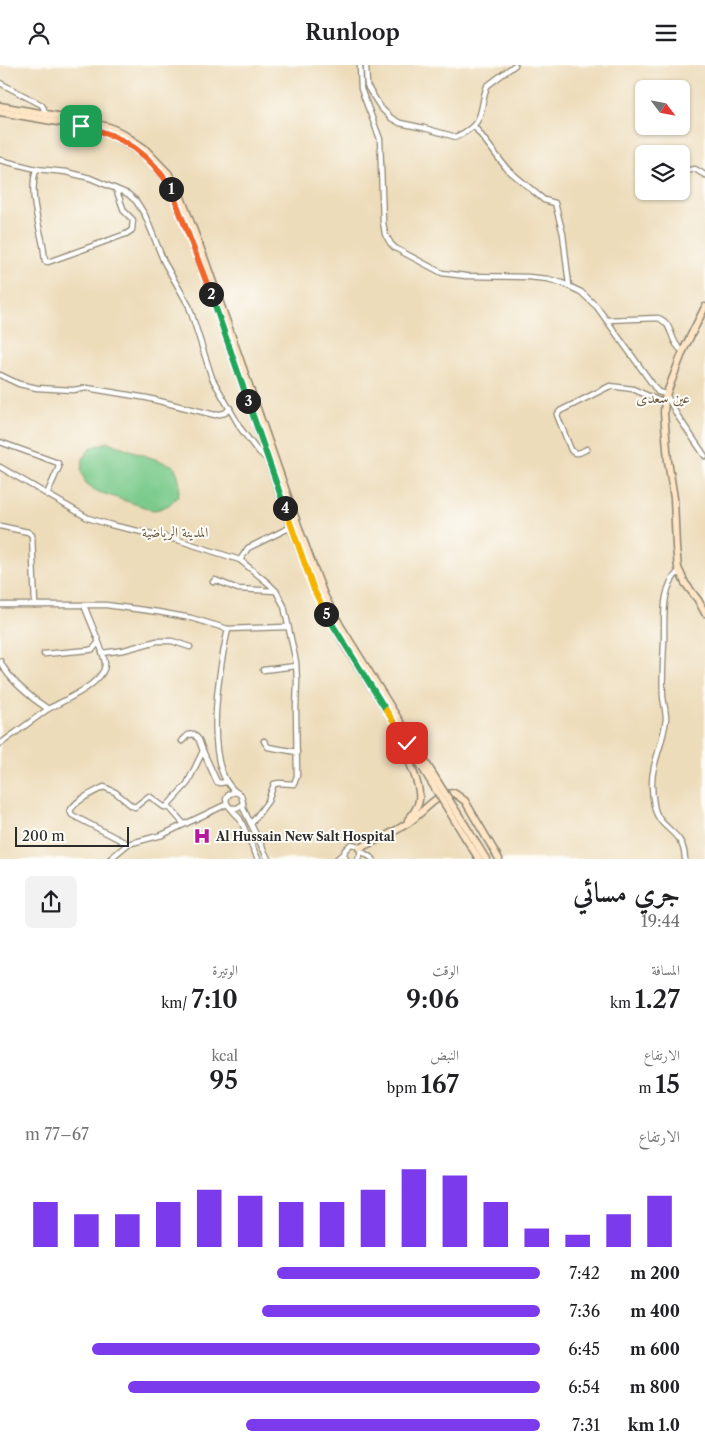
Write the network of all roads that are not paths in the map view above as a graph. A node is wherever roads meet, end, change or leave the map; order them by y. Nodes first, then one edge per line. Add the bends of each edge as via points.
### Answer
1 (360, 65) edge
2 (366, 65) edge
3 (515, 65) edge
4 (0, 83) edge
5 (0, 106) edge
6 (0, 112) edge
7 (46, 115) junction
8 (474, 126) junction
9 (0, 160) edge
10 (36, 169) junction
11 (690, 170) edge
12 (705, 175) edge
13 (116, 189) junction
14 (568, 285) junction
15 (705, 307) edge
16 (607, 320) junction
17 (683, 351) junction
18 (0, 375) edge
19 (666, 394) junction
20 (664, 403) junction
21 (230, 408) junction
22 (0, 442) edge
23 (587, 449) dead end
24 (705, 456) edge
25 (268, 461) junction
26 (0, 467) edge
27 (47, 494) junction
28 (0, 526) edge
29 (291, 527) junction
30 (240, 560) junction
31 (679, 571) junction
32 (213, 583) dead end
33 (276, 591) junction
34 (0, 605) edge
35 (35, 605) junction
36 (84, 605) junction
37 (705, 613) edge
38 (287, 627) junction
39 (228, 629) junction
40 (98, 643) junction
41 (190, 647) dead end
42 (102, 653) junction
43 (44, 654) dead end
44 (0, 661) edge
45 (296, 666) junction
46 (263, 670) dead end
47 (0, 673) edge
48 (6, 673) junction
49 (384, 707) junction
50 (48, 709) junction
51 (182, 741) dead end
52 (264, 741) dead end
53 (409, 742) junction
54 (0, 744) edge
55 (203, 751) junction
56 (297, 752) junction
57 (226, 782) junction
58 (236, 792) junction
59 (227, 797) junction
60 (242, 803) junction
61 (227, 804) junction
62 (168, 806) junction
63 (232, 808) junction
64 (184, 824) junction
65 (252, 824) junction
66 (402, 826) junction
67 (468, 835) junction
68 (128, 844) junction
69 (360, 849) junction
70 (344, 853) junction
71 (110, 859) edge
72 (258, 859) edge
73 (268, 859) edge
74 (337, 859) edge
75 (346, 859) edge
76 (358, 859) edge
77 (373, 859) edge
78 (479, 859) edge
79 (486, 859) edge
80 (499, 859) edge
81 (685, 859) edge

1 - 14 street via 361,89 380,139 383,222 391,245 450,275 539,278
2 - 8 street via 367,86 394,121 456,137
3 - 8 street via 487,85 481,113
4 - 7 street via 42,105
5 - 7 main road
6 - 25 main road via 108,133 139,151 157,168 181,211
7 - 53 main road via 96,123 120,132 153,155 174,183 218,296 324,595
8 - 14 street via 507,169 541,197 555,203 563,234
9 - 10 street
10 - 13 street via 77,175
10 - 13 street via 33,180 44,261 132,230 134,220 124,211
11 - 12 street via 695,169
13 - 21 street via 132,197 145,215 164,262 194,318 208,370
14 - 16 street via 589,298
15 - 17 main road
16 - 17 street via 662,319 669,326 675,345
16 - 19 street via 658,392
17 - 19 main road
18 - 21 street via 37,388 87,388 152,399 216,415
19 - 20 main road
19 - 24 street via 676,415
20 - 23 street via 633,389 610,386 560,411 557,415 573,453
20 - 31 main road
21 - 25 street via 250,441
22 - 27 street via 58,463
25 - 29 main road
26 - 27 street
27 - 30 street via 102,523 162,535
28 - 35 street via 32,535
29 - 30 street via 248,548
29 - 49 main road via 314,590
30 - 33 street
31 - 37 main road
31 - 81 street via 668,588 663,619 666,720 653,769 652,790 658,818 678,836
32 - 33 street via 215,579 238,589
33 - 38 street via 284,606
34 - 35 street
35 - 36 street
36 - 39 street via 150,610
36 - 40 street
38 - 39 street
38 - 45 street
39 - 57 street via 221,661 216,747
40 - 42 street
40 - 43 street via 89,650
41 - 42 street via 172,641 157,641
42 - 50 street via 105,666 97,679
44 - 48 street
45 - 46 street
45 - 56 street
47 - 48 street
48 - 50 street
49 - 53 main road
49 - 66 main road via 419,792 415,812
50 - 54 street
51 - 55 street via 194,734
52 - 56 street via 268,747
53 - 67 main road, bridge
55 - 57 street via 216,781
55 - 62 street via 187,784
56 - 65 street via 296,783 274,784 268,801
57 - 58 street
57 - 59 street
58 - 59 street
58 - 60 street via 241,795
59 - 61 street
60 - 63 street via 238,808
60 - 65 street
61 - 63 street
61 - 64 street
62 - 64 street
62 - 68 street via 164,807 150,796 135,807 104,787 71,808 72,815
63 - 72 street
64 - 68 street via 162,835
65 - 73 street
66 - 69 main road
66 - 80 main road via 442,796 454,793 465,801
67 - 78 main road
67 - 79 main road
68 - 71 street
69 - 70 street via 351,844
69 - 76 street
69 - 77 street
70 - 74 street
70 - 75 street

